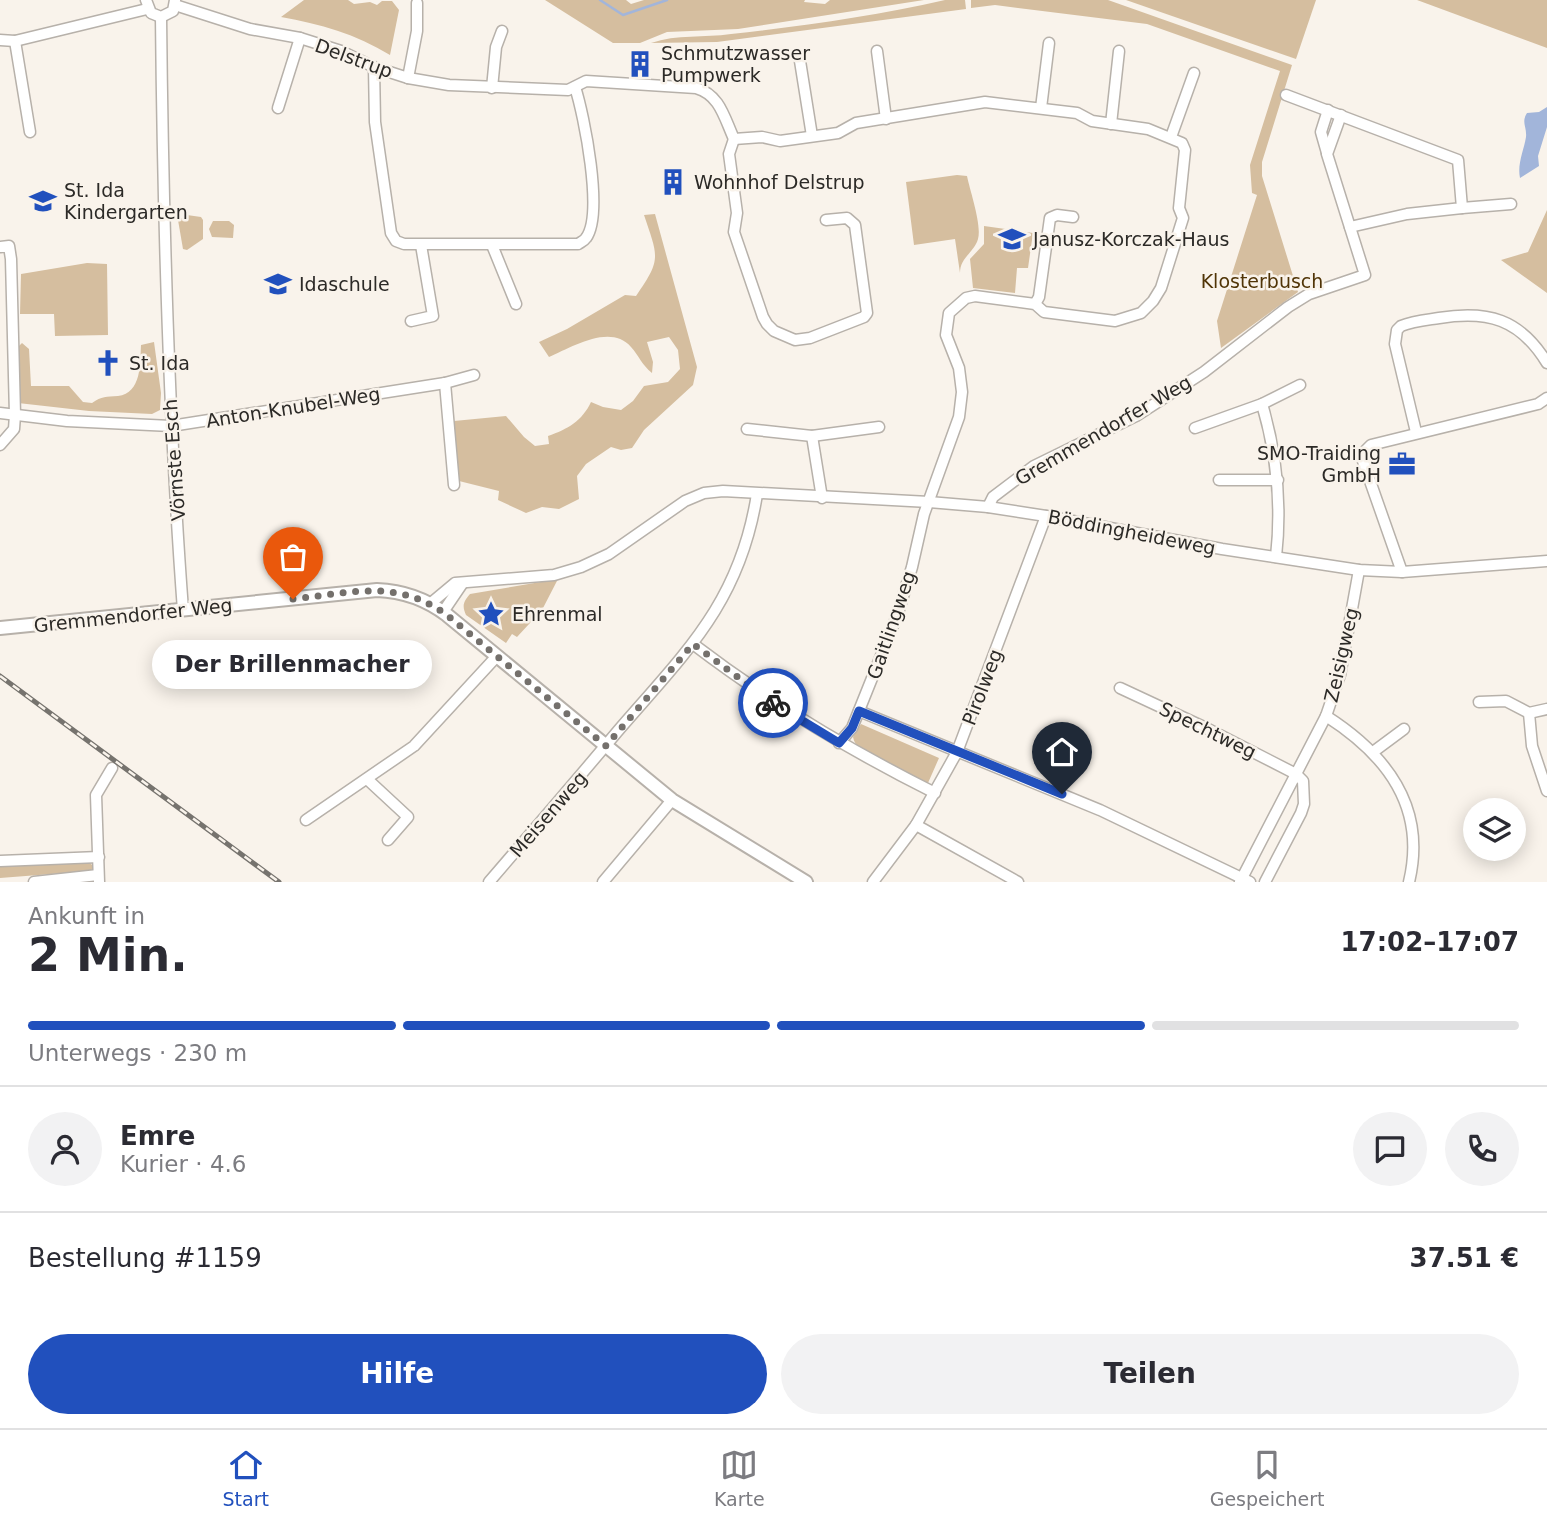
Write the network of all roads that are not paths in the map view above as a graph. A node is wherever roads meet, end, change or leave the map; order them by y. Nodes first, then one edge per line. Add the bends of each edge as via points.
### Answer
1 (175, 3) edge
2 (417, 3) dead end
3 (147, 4) edge
4 (162, 17) junction
5 (502, 31) dead end
6 (300, 38) junction
7 (0, 39) edge
8 (15, 41) junction
9 (1049, 43) dead end
10 (877, 51) dead end
11 (1119, 51) dead end
12 (800, 61) dead end
13 (374, 67) junction
14 (1194, 73) dead end
15 (408, 78) junction
16 (492, 88) junction
17 (575, 88) junction
18 (1286, 95) dead end
19 (278, 108) dead end
20 (1041, 108) junction
21 (1328, 110) junction
22 (1341, 115) junction
23 (886, 119) junction
24 (1111, 124) junction
25 (30, 132) dead end
26 (812, 136) junction
27 (1171, 137) junction
28 (734, 139) junction
29 (1327, 153) junction
30 (1511, 204) dead end
31 (1462, 208) junction
32 (1073, 217) dead end
33 (826, 220) dead end
34 (1350, 227) junction
35 (421, 245) junction
36 (492, 245) junction
37 (0, 247) edge
38 (516, 304) dead end
39 (1035, 304) junction
40 (411, 321) dead end
41 (1547, 363) edge
42 (474, 375) dead end
43 (445, 383) junction
44 (1300, 385) dead end
45 (1547, 398) edge
46 (1262, 404) junction
47 (0, 413) edge
48 (15, 415) junction
49 (171, 426) junction
50 (879, 427) dead end
51 (1195, 428) dead end
52 (747, 429) dead end
53 (1416, 432) junction
54 (812, 436) junction
55 (0, 445) edge
56 (1219, 480) dead end
57 (1278, 480) junction
58 (454, 485) dead end
59 (757, 494) junction
60 (822, 498) junction
61 (929, 502) junction
62 (988, 507) junction
63 (1046, 516) junction
64 (1276, 557) junction
65 (1547, 561) edge
66 (1359, 570) junction
67 (1402, 572) junction
68 (462, 584) junction
69 (431, 603) junction
70 (183, 610) junction
71 (443, 612) junction
72 (0, 628) edge
73 (693, 644) junction
74 (497, 656) junction
75 (1120, 688) dead end
76 (1479, 702) dead end
77 (1547, 709) edge
78 (859, 711) junction
79 (1529, 713) junction
80 (1326, 716) junction
81 (1404, 729) dead end
82 (839, 743) junction
83 (606, 746) junction
84 (957, 752) junction
85 (1373, 752) junction
86 (113, 768) dead end
87 (1296, 774) junction
88 (367, 779) junction
89 (1547, 791) edge
90 (935, 793) junction
91 (672, 800) junction
92 (306, 820) dead end
93 (916, 825) junction
94 (388, 840) dead end
95 (99, 857) junction
96 (0, 861) edge
97 (98, 878) edge
98 (1244, 881) edge
99 (34, 882) edge
100 (489, 882) edge
101 (603, 882) edge
102 (806, 882) edge
103 (873, 882) edge
104 (1018, 882) edge
105 (1265, 882) edge
106 (1409, 882) edge

1 - 4 street via 173,11
1 - 6 street, Delstrup via 250,29
2 - 15 street, Delstrup
3 - 4 street via 151,13
3 - 8 street
4 - 49 street, Vörnste Esch
5 - 16 street
6 - 13 street, Delstrup
6 - 19 street, Delstrup
7 - 8 street
8 - 25 street
9 - 20 street
10 - 23 street
11 - 24 street
12 - 26 street
13 - 15 street, Delstrup
13 - 35 street via 375,122 391,233 396,241
14 - 27 street
15 - 16 street, Delstrup
16 - 17 street, Delstrup
17 - 28 street, Delstrup via 586,81 696,88 715,100
17 - 36 street via 589,150 593,201 586,240 578,244
18 - 21 street
20 - 23 street via 985,102
20 - 24 street
21 - 22 street
21 - 29 street via 1321,132
22 - 29 street
22 - 31 street via 1458,160
23 - 26 street
24 - 27 street
26 - 28 street via 780,141
27 - 39 street, Gaitlingweg via 1185,150 1179,208 1183,218 1153,301 1141,313 1115,321 1044,312
28 - 33 street via 729,154 737,213 734,232 763,317 784,337 810,338 867,313 855,225 847,218
29 - 34 street
30 - 31 street
31 - 34 street
32 - 39 street via 1050,218
34 - 62 street, Gremmendorfer Weg via 1365,275 1309,294 1136,416 1034,466 993,497
35 - 36 street
35 - 40 street via 433,316
36 - 38 street
37 - 48 street via 9,246 11,259
39 - 61 street, Gaitlingweg via 975,296 949,313 946,335 959,368 962,392 959,417
41 - 53 street via 1524,334 1491,316 1465,314 1401,326 1395,344
42 - 43 street, Anton-Knubel-Weg
43 - 49 street, Anton-Knubel-Weg
43 - 58 street
44 - 46 street
45 - 53 street via 1538,404
46 - 51 street
46 - 57 street
47 - 48 street, Anton-Knubel-Weg
48 - 49 street, Anton-Knubel-Weg
48 - 55 street via 14,429
49 - 70 street, Vörnste Esch
50 - 54 street
52 - 54 street
53 - 67 street via 1371,445 1363,461
54 - 60 street
56 - 57 street
57 - 64 street
59 - 60 street
59 - 68 street via 704,493 581,567 554,575
59 - 73 street, Meisenweg via 735,576
60 - 61 street
61 - 62 street
61 - 78 street, Gaitlingweg via 897,616
62 - 63 street, Böddingheideweg
63 - 64 street, Böddingheideweg
63 - 84 street, Pirolweg
64 - 66 street, Böddingheideweg
65 - 67 street, Böddingheideweg
66 - 67 street, Böddingheideweg
66 - 80 street, Zeisigweg via 1340,675
68 - 69 street via 449,586
68 - 71 street
69 - 70 street, Gremmendorfer Weg via 377,590
69 - 71 street, Gremmendorfer Weg
70 - 72 street, Gremmendorfer Weg
71 - 74 street, Gremmendorfer Weg
73 - 82 street via 750,688
73 - 83 street, Meisenweg
74 - 83 street, Gremmendorfer Weg
74 - 88 street via 414,746
75 - 87 street, Spechtweg
76 - 79 street via 1506,701
77 - 79 street
78 - 82 street, Gaitlingweg
78 - 84 street
79 - 89 street via 1532,746
80 - 85 street
80 - 87 street, Zeisigweg
81 - 85 street
82 - 90 street
83 - 91 street, Gremmendorfer Weg
83 - 100 street, Meisenweg
84 - 90 street, Pirolweg
84 - 98 street via 1100,810
85 - 106 street via 1398,785 1409,814 1413,847
86 - 95 street via 96,795
87 - 98 street, Zeisigweg
87 - 105 street via 1303,780 1304,804
88 - 92 street
88 - 94 street via 408,817
90 - 93 street, Pirolweg
91 - 101 street
91 - 102 street, Gremmendorfer Weg
93 - 103 street, Pirolweg
93 - 104 street
95 - 96 street
95 - 97 street
97 - 99 street

